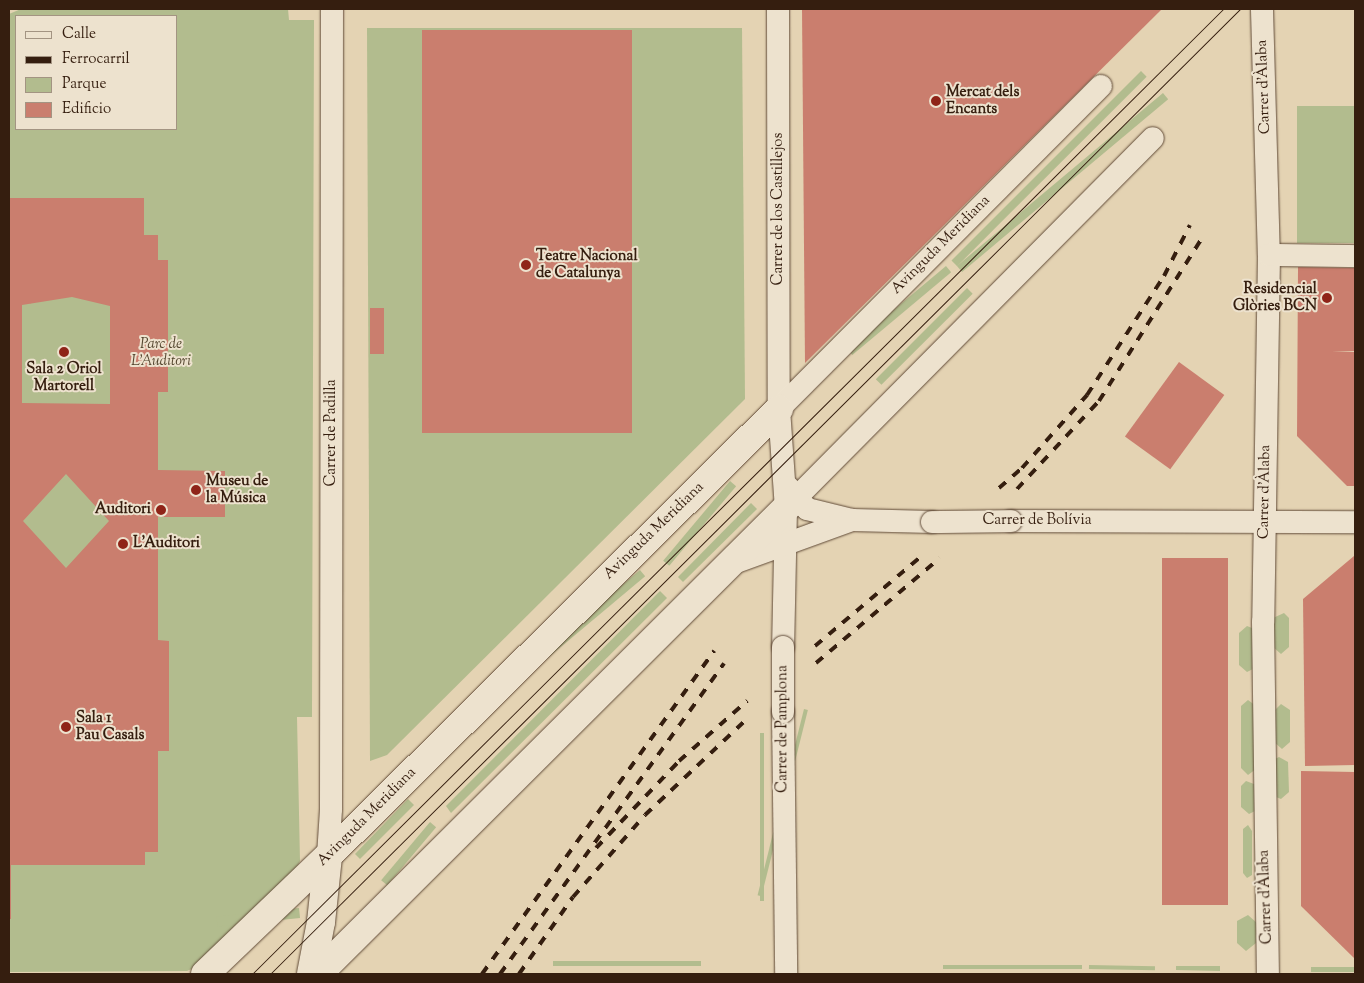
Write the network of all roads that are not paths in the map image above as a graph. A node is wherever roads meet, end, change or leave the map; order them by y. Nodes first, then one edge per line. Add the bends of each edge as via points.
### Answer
1 (332, 9) edge
2 (778, 9) edge
3 (1262, 10) edge
4 (1101, 86) dead end
5 (1153, 138) dead end
6 (1269, 255) junction
7 (1355, 256) edge
8 (779, 409) junction
9 (789, 497) junction
10 (852, 520) junction
11 (1264, 522) junction
12 (1355, 522) edge
13 (786, 544) junction
14 (727, 566) junction
15 (328, 856) junction
16 (205, 974) edge
17 (311, 974) edge
18 (318, 974) edge
19 (786, 974) edge
20 (1268, 974) edge

1 - 15 street, Carrer de Padilla via 331,809
2 - 8 street, Carrer de los Castillejos
3 - 6 street, Carrer d'Àlaba
4 - 8 street, Avinguda Meridiana
5 - 9 street
6 - 7 street
6 - 11 street, Carrer d'Àlaba
8 - 9 street, Carrer de Pamplona
8 - 15 street, Avinguda Meridiana
9 - 10 street via 807,509
9 - 13 street, Carrer de Pamplona
9 - 14 street
10 - 11 street, Carrer de Bolívia, bridge
10 - 13 street, Carrer de Bolívia
11 - 12 street, Carrer de Bolívia
11 - 20 street, Carrer d'Àlaba
13 - 14 street, Carrer de Bolívia
13 - 19 street, Carrer de Pamplona, bridge via 783,647
14 - 18 street
15 - 16 street, Avinguda Meridiana
15 - 17 street via 320,931

